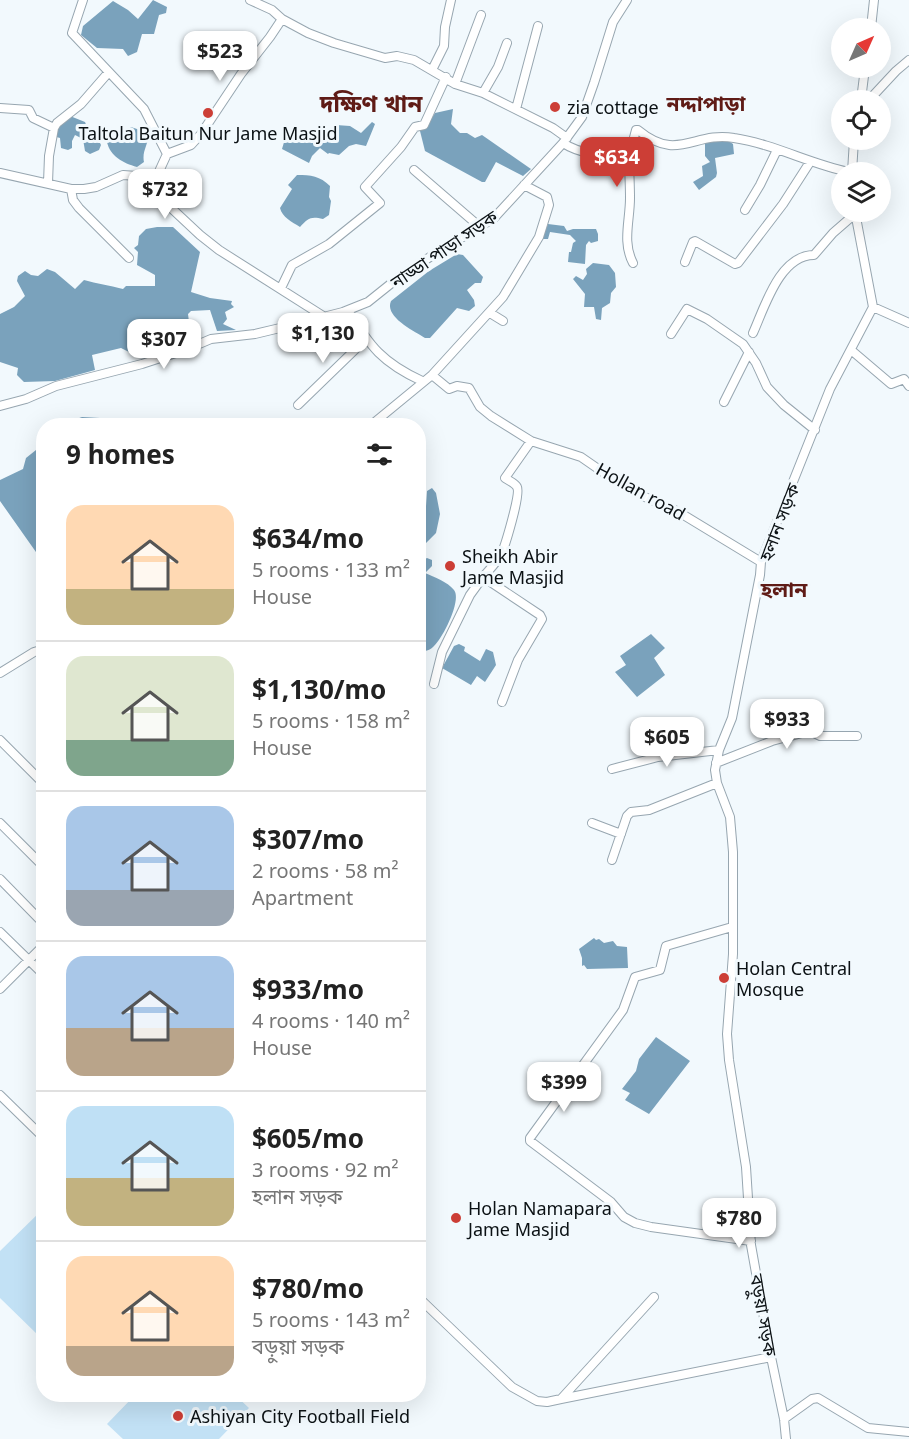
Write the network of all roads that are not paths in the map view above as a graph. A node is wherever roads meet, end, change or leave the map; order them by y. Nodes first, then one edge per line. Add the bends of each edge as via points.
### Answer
1 (83, 0) edge
2 (250, 0) edge
3 (451, 0) edge
4 (627, 0) edge
5 (874, 0) edge
6 (481, 15) dead end
7 (872, 18) edge
8 (282, 19) junction
9 (538, 26) dead end
10 (507, 43) dead end
11 (909, 60) edge
12 (432, 70) junction
13 (108, 73) junction
14 (446, 77) junction
15 (455, 84) junction
16 (878, 90) edge
17 (483, 93) junction
18 (0, 108) edge
19 (516, 109) junction
20 (54, 128) junction
21 (565, 141) junction
22 (777, 150) junction
23 (167, 154) junction
24 (628, 156) junction
25 (810, 162) junction
26 (831, 167) edge
27 (414, 170) dead end
28 (0, 173) edge
29 (48, 183) junction
30 (524, 185) junction
31 (71, 189) junction
32 (151, 189) junction
33 (745, 210) dead end
34 (844, 222) edge
35 (857, 222) edge
36 (480, 227) junction
37 (129, 258) dead end
38 (685, 262) dead end
39 (633, 263) dead end
40 (281, 288) junction
41 (873, 307) junction
42 (348, 310) junction
43 (490, 313) junction
44 (323, 316) junction
45 (503, 321) dead end
46 (909, 322) edge
47 (753, 333) dead end
48 (671, 334) dead end
49 (365, 340) junction
50 (851, 350) junction
51 (748, 352) junction
52 (432, 375) junction
53 (423, 381) junction
54 (909, 386) edge
55 (724, 402) dead end
56 (298, 405) dead end
57 (0, 406) edge
58 (379, 418) edge
59 (814, 430) junction
60 (531, 441) junction
61 (761, 562) junction
62 (483, 577) junction
63 (36, 651) edge
64 (0, 673) edge
65 (434, 684) dead end
66 (502, 702) dead end
67 (857, 736) dead end
68 (0, 740) edge
69 (719, 750) junction
70 (716, 763) junction
71 (612, 769) dead end
72 (36, 776) edge
73 (717, 783) junction
74 (0, 823) edge
75 (592, 823) dead end
76 (621, 834) junction
77 (36, 859) edge
78 (612, 860) dead end
79 (0, 879) edge
80 (36, 916) edge
81 (732, 927) junction
82 (0, 932) edge
83 (36, 953) edge
84 (28, 961) junction
85 (36, 968) edge
86 (0, 989) edge
87 (731, 1073) joint
88 (0, 1095) edge
89 (36, 1130) edge
90 (751, 1241) junction
91 (654, 1297) dead end
92 (426, 1305) edge
93 (771, 1357) junction
94 (561, 1400) junction
95 (784, 1419) junction
96 (909, 1432) edge
97 (786, 1439) edge

1 - 13 street via 72,33
2 - 8 street
3 - 12 street via 444,46
4 - 21 street, নাড্ডা পাড়া সড়ক via 613,22 582,117
5 - 7 street
6 - 15 street
8 - 12 street via 334,44 385,58 414,60
8 - 23 street via 201,134 191,145
9 - 19 street
10 - 17 street
11 - 16 street
12 - 14 street
13 - 20 street
13 - 23 street via 144,110
14 - 15 street
14 - 40 street via 424,125 415,127 365,187 380,203 329,244 292,265
15 - 17 street
17 - 19 street
18 - 20 street via 29,110 33,118
19 - 21 street via 553,128
20 - 29 street
21 - 24 street via 573,150 588,154
21 - 30 street, নাড্ডা পাড়া সড়ক
22 - 24 street via 732,137 667,146 636,130
22 - 25 street
22 - 33 street
23 - 32 street
24 - 39 street via 627,240
25 - 26 street
25 - 38 street via 738,263 695,241
27 - 36 street
28 - 29 street
29 - 31 street
30 - 36 street, নাড্ডা পাড়া সড়ক via 494,218
30 - 43 street via 547,197 549,205 539,237
31 - 32 street via 96,187 133,174
31 - 37 street via 79,208
32 - 40 street via 210,243
34 - 47 street via 814,255 804,255 786,267
35 - 41 street
36 - 42 street, নাড্ডা পাড়া সড়ক via 407,272 368,302
40 - 44 street
41 - 46 street
41 - 50 street, হলান সড়ক
42 - 44 street, নাড্ডা পাড়া সড়ক
42 - 49 street
43 - 45 street
43 - 52 street
44 - 57 street, নাড্ডা পাড়া সড়ক via 255,334 211,339
48 - 51 street via 687,309 692,309 743,344
49 - 53 street via 403,372
49 - 56 street
50 - 54 street via 891,384 904,379
50 - 59 street, হলান সড়ক
51 - 55 street
51 - 59 street via 767,387
52 - 53 street
52 - 60 street, Hollan road via 449,388 469,388 491,417
53 - 58 street
59 - 61 street, হলান সড়ক
60 - 61 street, Hollan road via 581,457 629,489 677,511
60 - 62 street via 507,474 506,478 518,489 507,542
61 - 69 street, হলান সড়ক via 732,718
62 - 65 street via 442,652
62 - 66 street via 542,619 518,660
63 - 64 street
67 - 70 street via 802,733
68 - 72 street
69 - 70 street, হলান সড়ক
69 - 71 street via 658,756
70 - 73 street, হলান সড়ক
73 - 76 street via 648,810 631,812
73 - 81 street, হলান সড়ক via 732,825
74 - 77 street
75 - 76 street
76 - 78 street
79 - 80 street
81 - 87 street, হলান সড়ক via 727,1034
81 - 90 street via 666,946 660,970 635,977 623,1010 530,1142 635,1223
82 - 84 street
83 - 84 street
84 - 85 street
84 - 86 street
87 - 90 street, বড়ুয়া সড়ক via 746,1167
88 - 89 street
90 - 93 street, বড়ুয়া সড়ক
91 - 94 street
92 - 94 street via 512,1387 537,1401
93 - 94 street
93 - 95 street, বড়ুয়া সড়ক
95 - 96 street via 818,1398 868,1428
95 - 97 street, বড়ুয়া সড়ক

